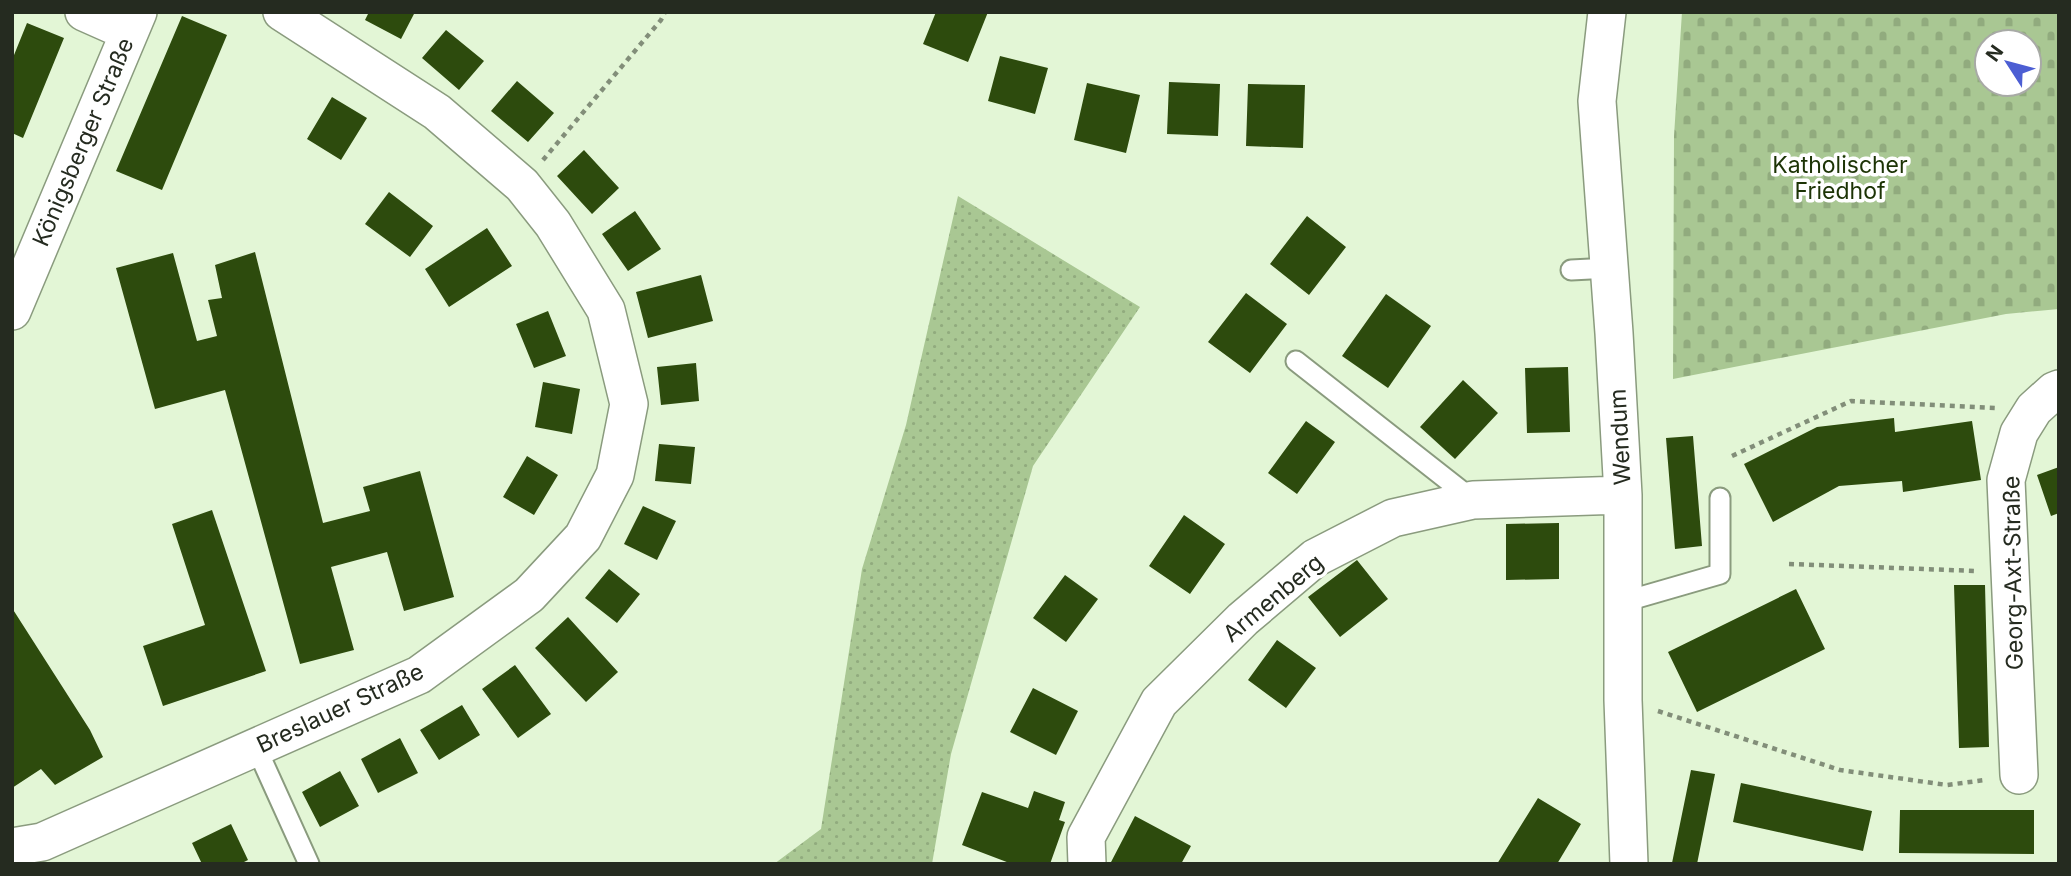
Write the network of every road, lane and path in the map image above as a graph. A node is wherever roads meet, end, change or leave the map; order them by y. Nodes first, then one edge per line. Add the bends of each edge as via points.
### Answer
1 (84, 12) edge
2 (282, 12) edge
3 (664, 12) edge
4 (1607, 12) edge
5 (134, 22) edge
6 (522, 185) junction
7 (1610, 268) junction
8 (1571, 270) dead end
9 (12, 311) edge
10 (1296, 361) dead end
11 (2046, 399) edge
12 (1731, 456) dead end
13 (1623, 495) junction
14 (1720, 498) dead end
15 (1473, 500) junction
16 (1789, 564) dead end
17 (2010, 572) junction
18 (1623, 602) junction
19 (1623, 700) junction
20 (256, 747) junction
21 (2019, 775) joint
22 (12, 847) edge
23 (309, 864) edge
24 (1087, 864) edge
25 (1629, 864) edge

1 - 5 street
2 - 6 street, Breslauer Straße via 437,112
3 - 6 path
4 - 7 street, Wendum via 1597,101
5 - 9 street, Königsberger Straße
6 - 20 street, Breslauer Straße via 553,224 606,310 629,404 615,475 583,537 528,595 419,675
7 - 8 lane
7 - 13 street, Wendum
10 - 15 lane
11 - 12 path via 1851,401
11 - 17 street, Georg-Axt-Straße via 2019,433 2006,481
13 - 15 street, Armenberg
13 - 18 street, Wendum
14 - 18 lane via 1720,574
15 - 24 street, Armenberg via 1393,518 1315,558 1243,619 1159,702 1086,837
16 - 17 path
17 - 21 street, Georg-Axt-Straße
18 - 19 street, Wendum
19 - 21 path via 1840,770 1947,785
19 - 25 street, Wendum
20 - 22 street, Breslauer Straße via 42,842
20 - 23 lane

